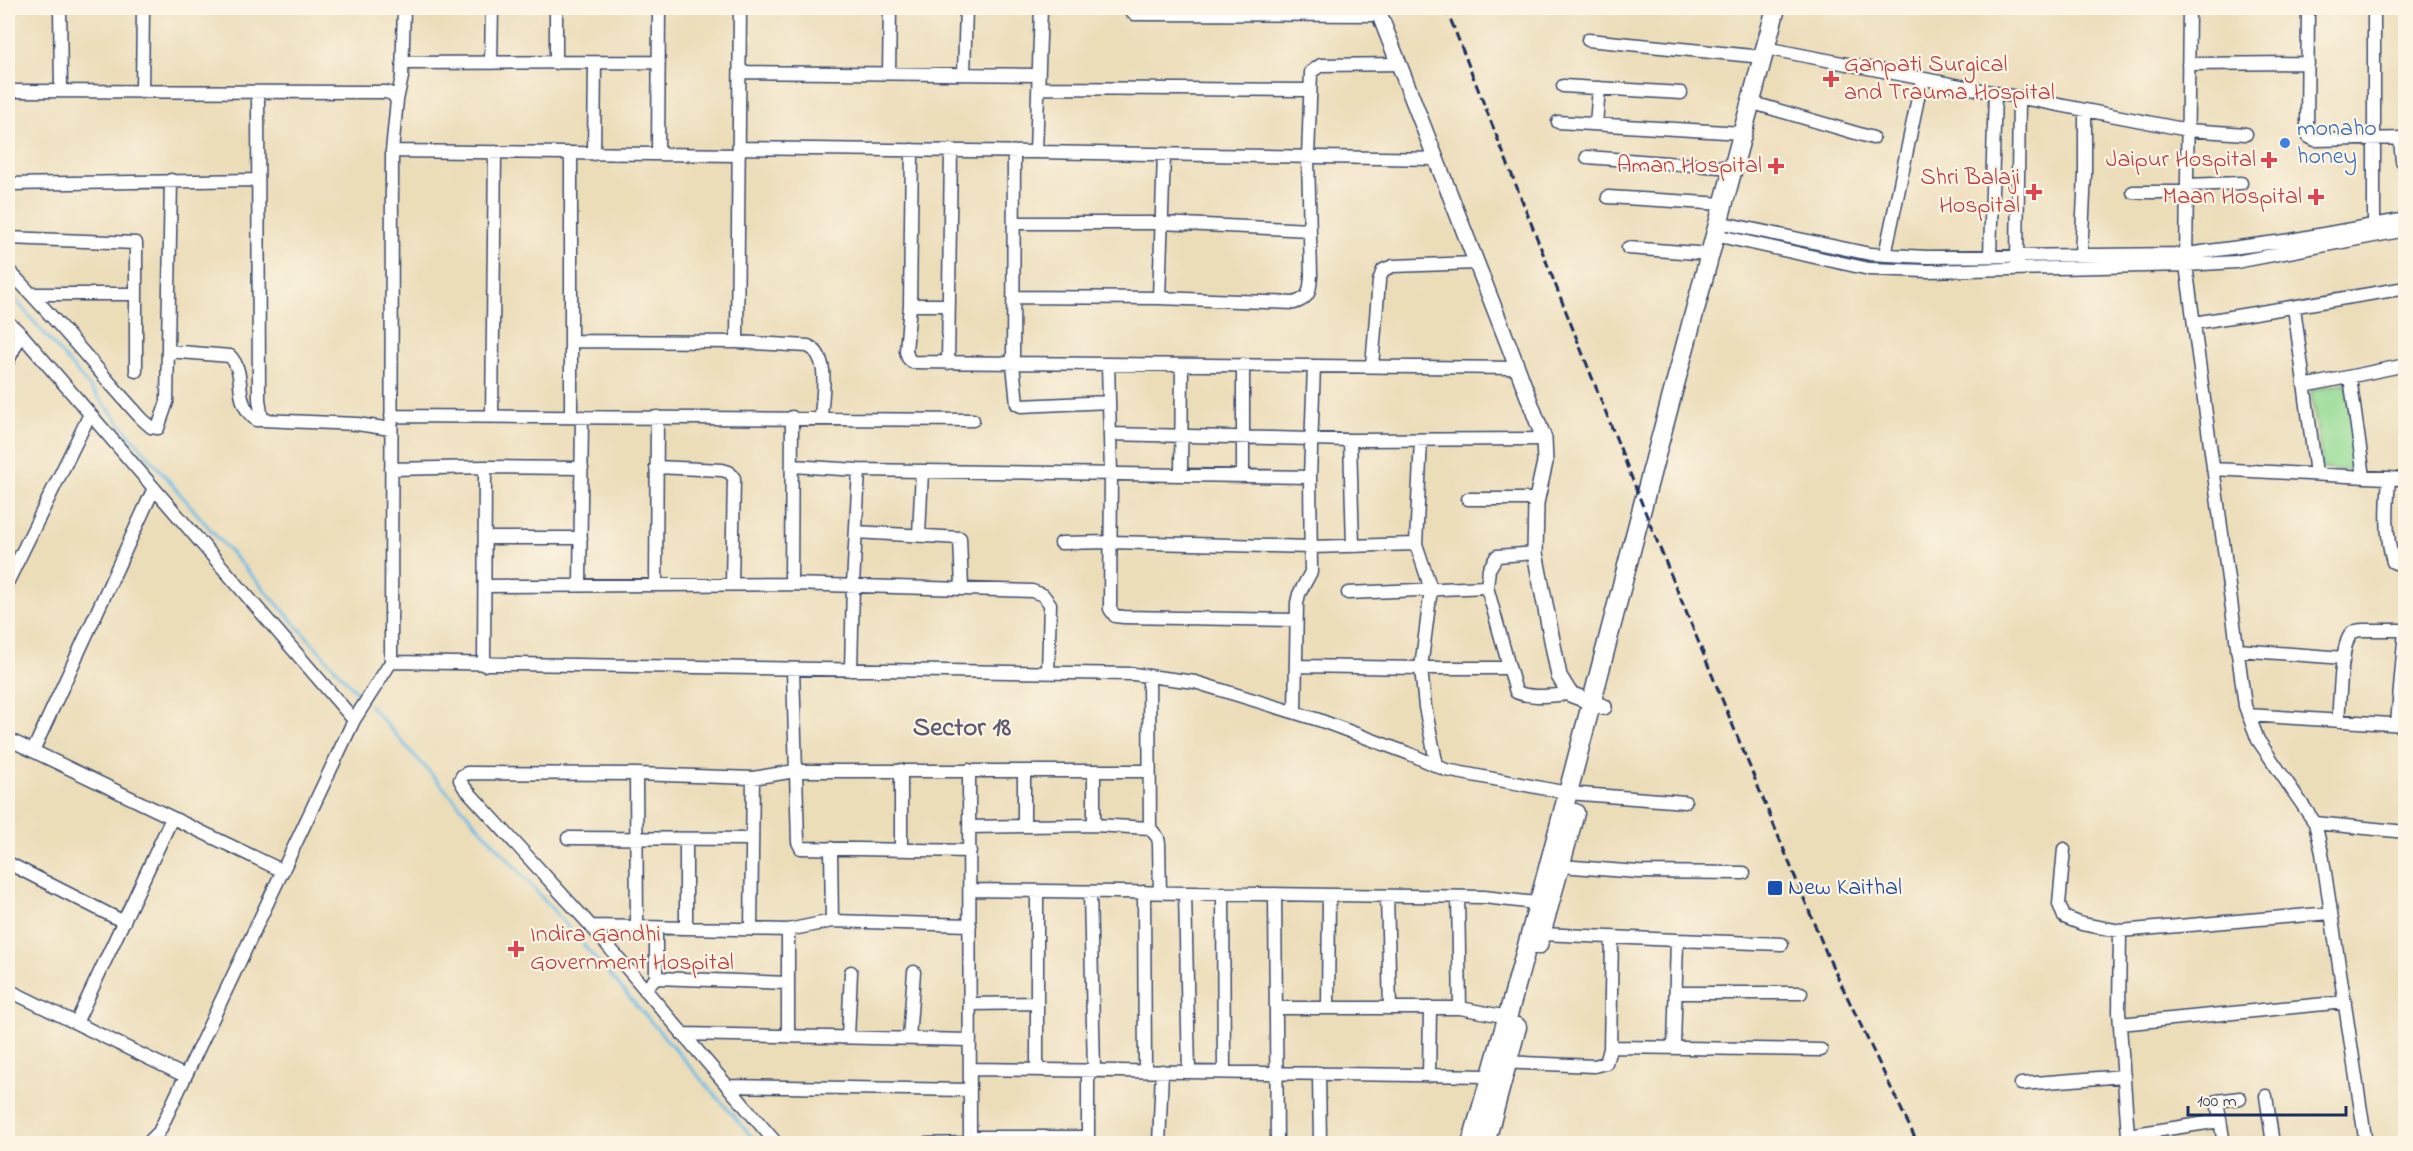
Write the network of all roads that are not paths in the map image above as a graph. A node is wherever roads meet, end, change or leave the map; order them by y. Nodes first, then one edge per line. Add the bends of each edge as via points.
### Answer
1 (60, 8) edge
2 (143, 8) edge
3 (404, 8) edge
4 (492, 8) edge
5 (556, 8) edge
6 (659, 8) edge
7 (740, 8) edge
8 (890, 8) edge
9 (966, 8) edge
10 (1041, 8) edge
11 (1127, 8) edge
12 (1776, 8) edge
13 (1787, 8) edge
14 (2189, 8) edge
15 (2308, 8) edge
16 (2374, 8) edge
17 (1378, 11) edge
18 (1588, 40) dead end
19 (1769, 53) junction
20 (403, 63) junction
21 (491, 63) junction
22 (556, 63) junction
23 (596, 63) junction
24 (659, 63) junction
25 (2308, 63) junction
26 (1400, 64) junction
27 (2188, 64) junction
28 (740, 72) junction
29 (889, 73) junction
30 (964, 74) junction
31 (1922, 79) junction
32 (1039, 81) junction
33 (1563, 86) dead end
34 (1599, 88) junction
35 (1310, 90) junction
36 (8, 91) edge
37 (61, 91) junction
38 (142, 92) junction
39 (258, 92) junction
40 (1681, 93) dead end
41 (1995, 93) junction
42 (2019, 97) junction
43 (397, 100) junction
44 (1760, 105) junction
45 (2085, 110) junction
46 (1558, 122) dead end
47 (1596, 124) junction
48 (2188, 130) junction
49 (1742, 133) junction
50 (2246, 134) dead end
51 (1873, 138) dead end
52 (2373, 139) junction
53 (2403, 139) edge
54 (912, 150) junction
55 (951, 150) junction
56 (392, 151) junction
57 (495, 152) junction
58 (739, 152) junction
59 (1014, 152) junction
60 (1036, 152) junction
61 (572, 153) junction
62 (594, 154) junction
63 (658, 154) junction
64 (1164, 155) junction
65 (1587, 157) dead end
66 (1308, 158) junction
67 (1437, 159) junction
68 (2406, 165) edge
69 (1733, 168) junction
70 (171, 180) junction
71 (258, 180) junction
72 (8, 183) edge
73 (2241, 183) dead end
74 (2187, 188) junction
75 (2133, 192) dead end
76 (1608, 197) dead end
77 (1724, 204) junction
78 (2406, 219) edge
79 (1015, 223) junction
80 (1161, 224) junction
81 (2374, 225) junction
82 (1310, 230) junction
83 (1722, 230) junction
84 (2406, 230) edge
85 (8, 238) edge
86 (1628, 248) dead end
87 (1710, 254) junction
88 (2017, 254) junction
89 (1885, 255) junction
90 (1990, 255) junction
91 (2081, 255) junction
92 (2186, 260) junction
93 (1476, 263) junction
94 (2017, 269) junction
95 (8, 270) edge
96 (2406, 288) edge
97 (32, 294) junction
98 (136, 294) junction
99 (1013, 297) junction
100 (1159, 298) junction
101 (910, 305) junction
102 (949, 305) junction
103 (2294, 307) junction
104 (8, 322) edge
105 (2194, 323) junction
106 (21, 334) junction
107 (571, 341) junction
108 (737, 342) junction
109 (168, 351) junction
110 (8, 361) edge
111 (948, 363) junction
112 (1013, 364) junction
113 (1108, 365) junction
114 (1182, 365) junction
115 (1243, 365) junction
116 (2406, 365) edge
117 (1314, 366) junction
118 (1372, 366) junction
119 (1517, 368) junction
120 (136, 371) dead end
121 (2350, 377) junction
122 (2304, 386) junction
123 (1109, 402) junction
124 (90, 414) junction
125 (492, 416) junction
126 (576, 417) junction
127 (657, 417) junction
128 (792, 417) junction
129 (821, 417) junction
130 (262, 420) junction
131 (973, 420) dead end
132 (391, 423) junction
133 (1110, 434) junction
134 (1181, 435) junction
135 (1242, 438) junction
136 (1311, 438) junction
137 (1544, 439) junction
138 (1350, 440) junction
139 (1421, 440) junction
140 (792, 466) junction
141 (485, 467) junction
142 (656, 467) junction
143 (582, 468) junction
144 (391, 469) junction
145 (2213, 469) junction
146 (860, 470) junction
147 (922, 471) junction
148 (1111, 474) junction
149 (2316, 474) junction
150 (1181, 475) junction
151 (1243, 476) junction
152 (1310, 477) junction
153 (2364, 477) junction
154 (2388, 478) junction
155 (2406, 479) edge
156 (154, 488) junction
157 (1537, 499) junction
158 (1468, 500) dead end
159 (856, 532) junction
160 (919, 535) junction
161 (485, 538) junction
162 (581, 538) junction
163 (1111, 542) junction
164 (1061, 543) dead end
165 (1416, 544) junction
166 (1353, 546) junction
167 (1311, 548) junction
168 (1535, 553) junction
169 (2406, 567) edge
170 (8, 581) edge
171 (732, 584) junction
172 (791, 584) junction
173 (580, 585) junction
174 (656, 585) junction
175 (853, 585) junction
176 (485, 586) junction
177 (1487, 587) junction
178 (962, 588) junction
179 (1431, 589) junction
180 (1348, 593) dead end
181 (1296, 620) junction
182 (2405, 630) edge
183 (2237, 650) junction
184 (2344, 658) junction
185 (391, 662) junction
186 (484, 665) junction
187 (1296, 666) junction
188 (1421, 668) junction
189 (1509, 668) junction
190 (794, 669) junction
191 (851, 670) junction
192 (1048, 672) junction
193 (1149, 675) junction
194 (1570, 694) junction
195 (1598, 705) junction
196 (1294, 712) junction
197 (2248, 715) junction
198 (357, 716) junction
199 (2338, 721) junction
200 (2401, 725) edge
201 (8, 739) edge
202 (33, 751) junction
203 (1437, 766) junction
204 (901, 770) junction
205 (969, 770) junction
206 (795, 771) junction
207 (1024, 771) junction
208 (1094, 771) junction
209 (1149, 771) junction
210 (636, 774) junction
211 (753, 778) junction
212 (1574, 793) junction
213 (1685, 802) dead end
214 (172, 818) junction
215 (2314, 823) junction
216 (1024, 825) junction
217 (1094, 825) junction
218 (969, 827) junction
219 (1150, 828) junction
220 (2406, 832) edge
221 (568, 838) dead end
222 (637, 839) junction
223 (686, 839) junction
224 (752, 839) junction
225 (831, 848) junction
226 (901, 849) junction
227 (2064, 849) dead end
228 (970, 851) junction
229 (8, 863) edge
230 (1561, 866) junction
231 (283, 871) junction
232 (1744, 873) dead end
233 (970, 890) junction
234 (1037, 891) junction
235 (1090, 892) junction
236 (1144, 892) junction
237 (1160, 892) junction
238 (1185, 892) junction
239 (1223, 893) junction
240 (1275, 894) junction
241 (1329, 895) junction
242 (1387, 896) junction
243 (1458, 897) junction
244 (1543, 904) junction
245 (2331, 913) junction
246 (832, 921) junction
247 (124, 922) junction
248 (970, 925) junction
249 (591, 926) junction
250 (637, 927) junction
251 (656, 928) junction
252 (686, 928) junction
253 (751, 929) junction
254 (788, 930) junction
255 (2120, 931) junction
256 (1541, 934) junction
257 (1612, 938) junction
258 (1677, 940) junction
259 (1782, 944) dead end
260 (851, 972) dead end
261 (914, 972) dead end
262 (656, 978) junction
263 (788, 983) junction
264 (8, 990) edge
265 (645, 990) junction
266 (1676, 993) junction
267 (1801, 993) dead end
268 (2345, 1002) junction
269 (1037, 1003) junction
270 (970, 1004) junction
271 (1277, 1008) junction
272 (1328, 1008) junction
273 (1390, 1008) junction
274 (1430, 1008) junction
275 (1460, 1008) junction
276 (1508, 1017) junction
277 (76, 1023) junction
278 (2120, 1024) junction
279 (682, 1034) junction
280 (788, 1036) junction
281 (848, 1037) junction
282 (909, 1038) junction
283 (970, 1040) junction
284 (1674, 1047) junction
285 (1610, 1049) junction
286 (1821, 1050) dead end
287 (1498, 1067) junction
288 (970, 1069) junction
289 (1037, 1070) junction
290 (1091, 1070) junction
291 (1145, 1071) junction
292 (1162, 1071) junction
293 (1189, 1072) junction
294 (1224, 1072) junction
295 (1278, 1073) junction
296 (1319, 1073) junction
297 (185, 1076) junction
298 (1429, 1076) junction
299 (2124, 1076) junction
300 (2021, 1084) dead end
301 (727, 1086) junction
302 (970, 1090) junction
303 (2266, 1096) dead end
304 (2240, 1098) dead end
305 (2220, 1121) junction
306 (159, 1138) edge
307 (2128, 1139) edge
308 (1088, 1140) edge
309 (970, 1141) edge
310 (147, 1143) edge
311 (777, 1143) edge
312 (924, 1143) edge
313 (1160, 1143) edge
314 (1277, 1143) edge
315 (1320, 1143) edge
316 (1471, 1143) edge
317 (1485, 1143) edge
318 (2224, 1143) edge
319 (2273, 1143) edge
320 (2366, 1143) edge

1 - 37 street
2 - 38 street
3 - 20 street
4 - 21 street
5 - 22 street
6 - 24 street
7 - 28 street
8 - 29 street
9 - 30 street
10 - 32 street
11 - 17 street via 1134,14
12 - 19 main road
13 - 19 main road
14 - 27 street
15 - 25 street
16 - 52 street
17 - 26 street
18 - 19 street
19 - 31 street
19 - 44 main road
19 - 49 main road
20 - 21 street
20 - 43 street
21 - 22 street
22 - 23 street
23 - 24 street
23 - 62 street
24 - 63 street
25 - 27 street
25 - 52 street via 2307,128 2311,139
26 - 35 street via 1321,65 1311,72
26 - 67 street
27 - 48 street
28 - 29 street
28 - 58 street
29 - 30 street
30 - 32 street
31 - 41 street
31 - 89 street
32 - 35 street
32 - 60 street
33 - 34 street
34 - 40 street
34 - 47 street
35 - 66 street
36 - 37 street
37 - 38 street
38 - 39 street
39 - 43 street via 386,92
39 - 71 street
41 - 42 street
41 - 90 street
42 - 45 street
42 - 88 street
43 - 56 street
44 - 51 street
44 - 83 main road
45 - 48 street
45 - 91 street
46 - 47 street
47 - 49 street
48 - 50 street
48 - 74 street
49 - 69 main road
52 - 53 street
52 - 81 street
53 - 68 street via 2402,161
54 - 55 street
54 - 58 street
54 - 101 street
55 - 59 street
55 - 102 street
56 - 57 street
56 - 132 street
57 - 61 street
57 - 125 street
58 - 63 street
58 - 108 street
59 - 60 street
59 - 79 street
60 - 64 street
61 - 62 street
61 - 107 street
62 - 63 street
64 - 66 street
64 - 80 street
65 - 69 street
66 - 67 street
66 - 82 street
67 - 93 street
69 - 77 main road
70 - 71 street
70 - 72 street
70 - 109 street
71 - 130 street
73 - 74 street
74 - 75 street
74 - 92 street
76 - 77 street
77 - 83 main road
78 - 81 street
79 - 80 street
79 - 99 street
80 - 82 street
80 - 100 street
81 - 92 street
82 - 100 street via 1310,292 1302,300 1294,303
83 - 87 main road
83 - 89 street
83 - 94 street via 1869,269
83 - 195 main road
84 - 92 street via 2236,262
85 - 98 street via 135,242
86 - 87 street
87 - 195 main road
88 - 90 street
88 - 91 street
88 - 94 street
89 - 90 street
91 - 92 street
92 - 94 street
92 - 105 street
93 - 118 street via 1393,266 1383,270
93 - 119 street
95 - 97 street
96 - 103 street
97 - 98 street
97 - 109 street via 107,381 155,428 161,424 167,402
98 - 120 street
99 - 100 street
99 - 112 street
101 - 102 street
101 - 111 street via 908,358 912,362
102 - 111 street
103 - 105 street
103 - 122 street
104 - 106 street
105 - 145 street
106 - 110 street
106 - 124 street
107 - 108 street
107 - 126 street
108 - 129 street via 815,349 822,361
109 - 130 street via 230,356 236,363 243,407 256,420
111 - 112 street
112 - 113 street
112 - 123 street via 1017,404 1022,406
113 - 114 street
113 - 123 street
114 - 115 street
114 - 134 street
115 - 117 street
115 - 135 street
116 - 121 street
117 - 118 street
117 - 136 street
118 - 119 street
119 - 137 street
121 - 122 street
121 - 153 street
122 - 149 street
123 - 133 street
124 - 156 street
124 - 170 street
125 - 126 street
125 - 132 street
126 - 127 street
126 - 143 street
127 - 128 street
127 - 142 street
128 - 129 street
128 - 140 street
129 - 131 street
130 - 132 street
132 - 144 street
133 - 134 street
133 - 148 street
134 - 135 street
134 - 150 street
135 - 136 street
135 - 151 street
136 - 138 street
136 - 152 street
137 - 139 street
137 - 157 street via 1545,462
138 - 139 street
138 - 166 street
139 - 165 street
140 - 146 street
140 - 172 street
141 - 143 street
141 - 144 street
141 - 161 street
142 - 171 street via 722,470 734,478
142 - 174 street
143 - 162 street
144 - 185 street
145 - 149 street
145 - 183 street
146 - 147 street
146 - 159 street
147 - 148 street
147 - 160 street
148 - 150 street
148 - 163 street
149 - 153 street
150 - 151 street
151 - 152 street
152 - 167 street
153 - 154 street
154 - 155 street
154 - 169 street via 2390,551 2393,562
156 - 198 street
156 - 202 street
157 - 158 street
157 - 168 street
159 - 160 street
159 - 175 street
160 - 178 street via 960,538
161 - 162 street
161 - 176 street
162 - 173 street
163 - 164 street
163 - 167 street
163 - 181 street via 1108,599 1115,615
165 - 166 street
165 - 179 street
166 - 167 street
167 - 181 street via 1311,572 1299,594
168 - 177 street via 1497,556 1489,569
168 - 194 street via 1559,676
171 - 172 street
171 - 174 street
172 - 175 street
173 - 174 street
173 - 176 street
175 - 178 street
175 - 191 street
176 - 186 street
177 - 179 street
177 - 189 street
178 - 192 street via 1032,591 1043,595 1051,612
179 - 180 street
179 - 188 street
181 - 187 street
182 - 184 street via 2356,631 2350,636
182 - 200 street
183 - 184 street
183 - 197 street
184 - 199 street
185 - 186 street
185 - 198 street
186 - 190 street
187 - 188 street
187 - 196 street
188 - 189 street
188 - 203 street
189 - 194 street via 1516,692 1524,696
190 - 191 street
190 - 206 street
191 - 192 street
192 - 193 street
193 - 196 street via 1195,682
193 - 209 street
194 - 195 street
195 - 212 main road
196 - 203 street
197 - 199 street
197 - 215 street via 2258,740
198 - 231 street
199 - 200 street
201 - 202 street
202 - 214 street
203 - 212 street
204 - 205 street
204 - 206 street
204 - 226 street
205 - 207 street
205 - 218 street
206 - 211 street
206 - 225 street via 798,842 801,848
207 - 208 street
207 - 216 street
208 - 209 street
208 - 217 street
209 - 219 street
210 - 211 street
210 - 222 street
210 - 249 street via 467,774 460,780
211 - 224 street
212 - 213 street
212 - 230 main road
212 - 244 main road
214 - 231 street
214 - 247 street
215 - 220 street
215 - 245 street
216 - 217 street
216 - 218 street
217 - 219 street
218 - 228 street
219 - 237 street via 1159,844
221 - 222 street
222 - 223 street
222 - 250 street
223 - 224 street
223 - 252 street
224 - 253 street
225 - 226 street
225 - 246 street
226 - 228 street
227 - 255 street via 2059,904 2064,917
228 - 233 street
229 - 247 street
230 - 232 street via 1638,872
230 - 244 main road
231 - 297 street
233 - 234 street
233 - 248 street
234 - 235 street
234 - 269 street
235 - 236 street
235 - 290 street
236 - 237 street
236 - 291 street
237 - 238 street
238 - 239 street
238 - 293 street
239 - 240 street
239 - 294 street
240 - 241 street
240 - 271 street
241 - 242 street
241 - 272 street
242 - 243 street
242 - 273 street
243 - 244 street
243 - 275 street
244 - 256 main road
244 - 276 main road
245 - 255 street
245 - 268 street
246 - 248 street
246 - 254 street
247 - 277 street
248 - 270 street
249 - 250 street
249 - 265 street
250 - 251 street
251 - 252 street
251 - 262 street
252 - 253 street
253 - 254 street
254 - 263 street
255 - 278 street
256 - 257 street
256 - 287 main road
257 - 258 street
257 - 285 street
258 - 259 street
258 - 266 street
260 - 281 street
261 - 282 street
262 - 263 street
262 - 265 street
263 - 280 street
264 - 277 street
265 - 279 street
266 - 267 street
266 - 284 street
268 - 278 street
268 - 320 street
269 - 270 street
269 - 289 street
270 - 283 street
271 - 272 street
271 - 295 street
272 - 273 street
273 - 274 street
274 - 275 street
274 - 298 street
275 - 276 street
276 - 287 main road
277 - 297 street
278 - 299 street
279 - 280 street
279 - 301 street
280 - 281 street
281 - 282 street
282 - 283 street
283 - 288 street
284 - 285 street
284 - 286 street
285 - 287 street via 1606,1063 1594,1066
287 - 298 street
287 - 316 main road
287 - 317 main road
288 - 289 street
288 - 302 street
289 - 290 street
290 - 291 street
290 - 308 street
291 - 292 street
292 - 293 street
292 - 313 street
293 - 294 street
294 - 295 street
295 - 296 street
295 - 314 street
296 - 298 street
296 - 315 street
297 - 306 street
299 - 300 street
299 - 307 street
301 - 302 street
301 - 311 street
302 - 309 street
303 - 319 street
304 - 305 street via 2217,1101
305 - 307 street
305 - 318 street
306 - 310 street
308 - 309 street
309 - 312 street

